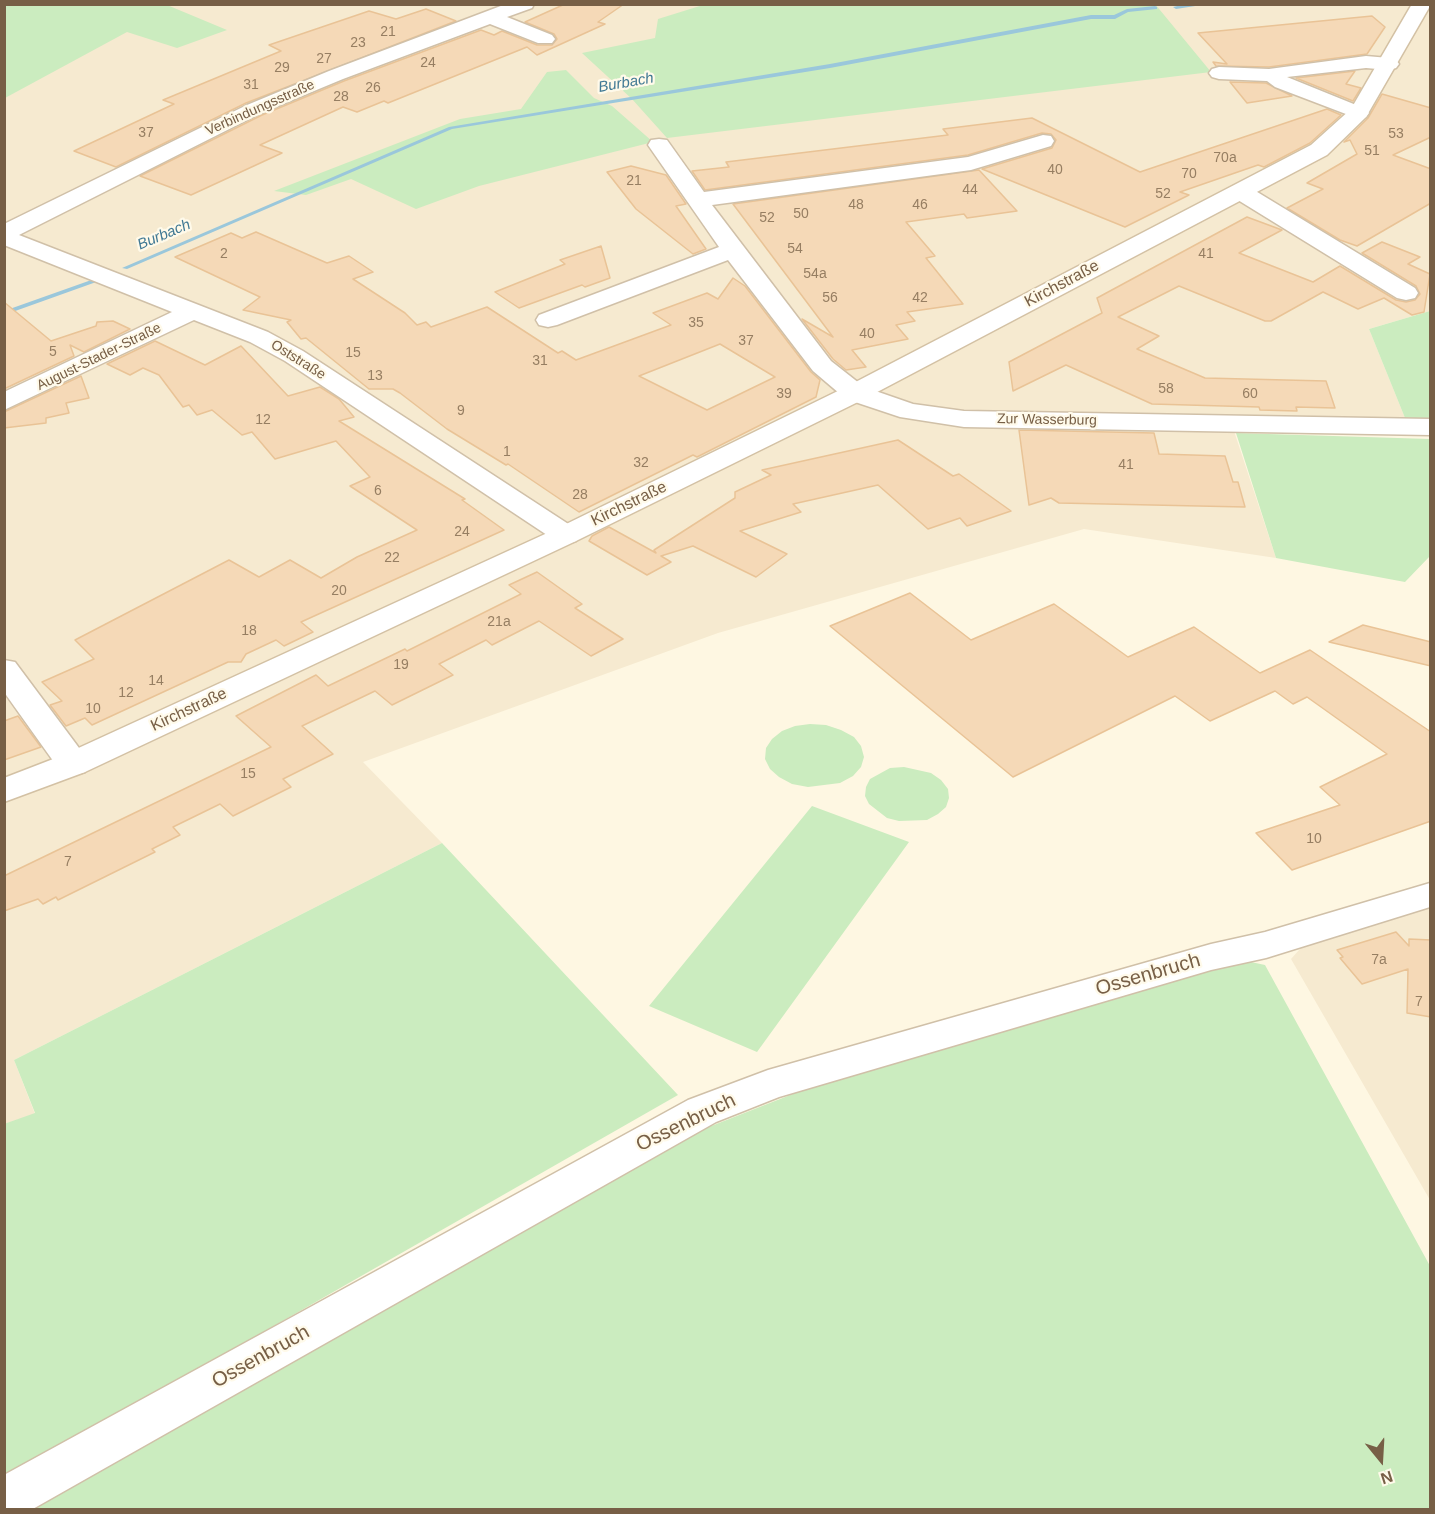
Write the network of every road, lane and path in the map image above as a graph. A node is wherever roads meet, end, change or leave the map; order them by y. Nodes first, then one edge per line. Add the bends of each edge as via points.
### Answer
1 (469, 4) edge
2 (525, 4) edge
3 (1422, 4) edge
4 (498, 16) junction
5 (545, 39) dead end
6 (1389, 64) junction
7 (1219, 73) dead end
8 (1272, 75) junction
9 (1359, 113) junction
10 (1043, 141) dead end
11 (659, 145) dead end
12 (1241, 192) junction
13 (697, 200) junction
14 (4, 235) edge
15 (733, 250) junction
16 (1406, 292) dead end
17 (194, 311) junction
18 (548, 320) dead end
19 (855, 393) junction
20 (4, 402) edge
21 (1431, 427) edge
22 (566, 535) junction
23 (4, 669) edge
24 (73, 764) junction
25 (4, 791) edge
26 (1431, 895) edge
27 (4, 1500) edge

1 - 4 street
2 - 4 street, Verbindungsstraße
3 - 6 street, Kirchstraße
4 - 5 street
4 - 14 street, Verbindungsstraße via 254,109
6 - 8 street via 1366,62
6 - 9 street, Kirchstraße
7 - 8 street
8 - 9 street via 1282,83
9 - 12 street, Kirchstraße via 1318,150
10 - 13 street via 971,163
11 - 13 street, Zur Wasserburg
12 - 16 street
12 - 19 street, Kirchstraße
13 - 15 street, Zur Wasserburg
14 - 17 street, Oststraße
15 - 18 street
15 - 19 street, Zur Wasserburg via 822,366
17 - 20 street, August-Stader-Straße
17 - 22 street, Oststraße via 294,356
19 - 21 street, Zur Wasserburg via 909,411 964,419
19 - 22 street, Kirchstraße
22 - 24 street, Kirchstraße
23 - 24 street
24 - 25 street, Kirchstraße
26 - 27 street, Ossenbruch via 768,1085 702,1110

